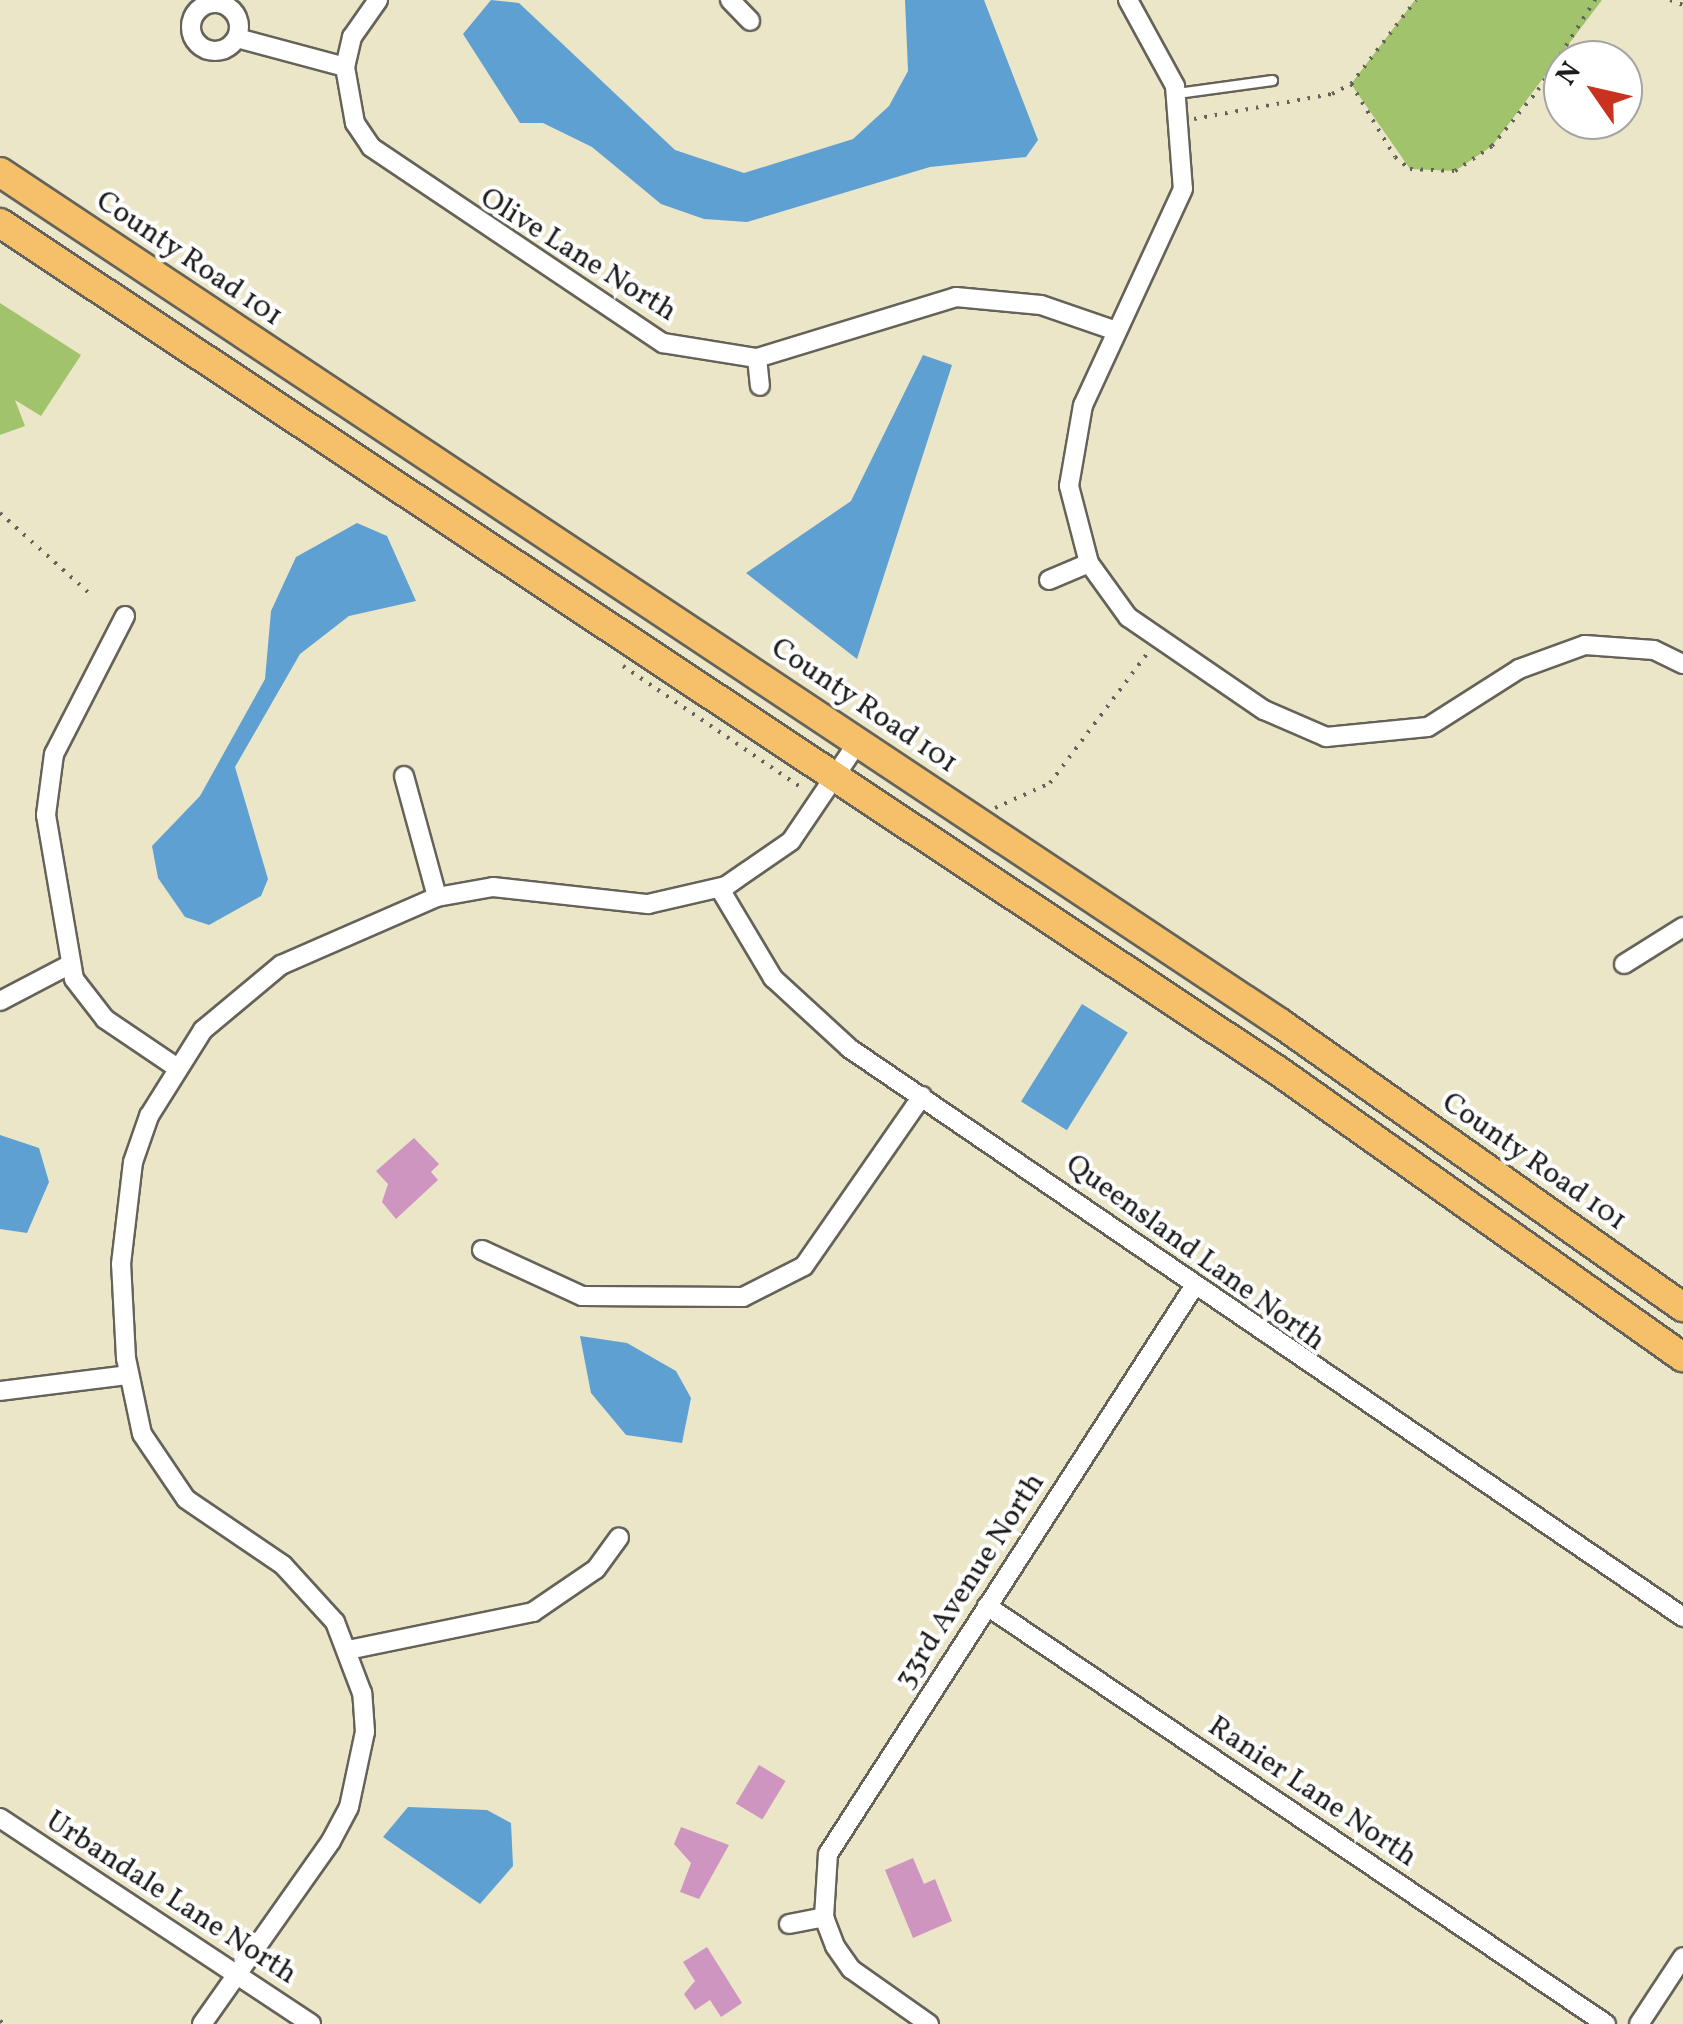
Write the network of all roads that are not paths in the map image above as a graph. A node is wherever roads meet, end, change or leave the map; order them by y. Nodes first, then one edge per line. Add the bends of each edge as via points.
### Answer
1 (378, 0) edge
2 (730, 0) edge
3 (1128, 0) edge
4 (750, 20) dead end
5 (237, 38) dead end
6 (345, 67) junction
7 (1272, 80) dead end
8 (1177, 93) junction
9 (0, 172) edge
10 (0, 223) edge
11 (1113, 330) junction
12 (757, 358) junction
13 (760, 386) dead end
14 (1089, 563) junction
15 (1048, 580) dead end
16 (126, 616) dead end
17 (1683, 664) edge
18 (858, 742) junction
19 (404, 776) dead end
20 (835, 777) junction
21 (720, 888) junction
22 (437, 897) junction
23 (1683, 927) edge
24 (1624, 964) dead end
25 (67, 966) junction
26 (0, 1001) edge
27 (176, 1067) junction
28 (922, 1096) junction
29 (482, 1250) dead end
30 (1195, 1285) junction
31 (1683, 1307) edge
32 (1683, 1356) edge
33 (128, 1375) junction
34 (0, 1391) edge
35 (619, 1537) dead end
36 (987, 1606) junction
37 (1683, 1617) edge
38 (348, 1650) junction
39 (0, 1818) edge
40 (824, 1917) junction
41 (789, 1924) dead end
42 (1683, 1956) edge
43 (236, 1974) junction
44 (202, 2024) edge
45 (311, 2024) edge
46 (929, 2024) edge
47 (1606, 2024) edge
48 (1639, 2024) edge

1 - 6 street via 352,37
2 - 4 street
3 - 8 street
5 - 6 street
6 - 12 street, Olive Lane North via 356,123 392,167 662,343
7 - 8 lane
8 - 11 street via 1184,120 1183,189
9 - 18 main road, County Road 101
10 - 20 main road
11 - 12 street, Olive Lane North via 1041,305 956,297
11 - 14 street via 1083,405 1069,486
12 - 13 street
14 - 15 street
14 - 17 street via 1128,617 1157,638 1294,726 1360,739 1428,726 1519,668 1585,645 1654,650
16 - 25 street via 46,785
18 - 20 street
18 - 31 main road, County Road 101 via 1280,1022
19 - 22 street
20 - 21 street via 792,841
20 - 32 main road via 1277,1070
21 - 22 street via 648,904 493,887
21 - 28 street, Queensland Lane North via 797,1003
22 - 27 street via 281,965 228,1006
23 - 24 street
25 - 26 street
25 - 27 street via 105,1020
27 - 33 street via 149,1116 124,1212
28 - 29 street via 804,1266 742,1298 582,1296
28 - 30 street, Queensland Lane North
30 - 36 street, 33rd Avenue North
30 - 37 street, Queensland Lane North
33 - 34 street
33 - 38 street via 142,1434 186,1500 311,1590
35 - 38 street via 567,1594 533,1612
36 - 40 street, 33rd Avenue North via 844,1820 828,1854
36 - 47 street, Ranier Lane North
38 - 43 street via 365,1732 349,1806
39 - 43 street, Urbandale Lane North
40 - 41 street
40 - 46 street via 852,1969
42 - 48 street
43 - 44 street
43 - 45 street, Urbandale Lane North

